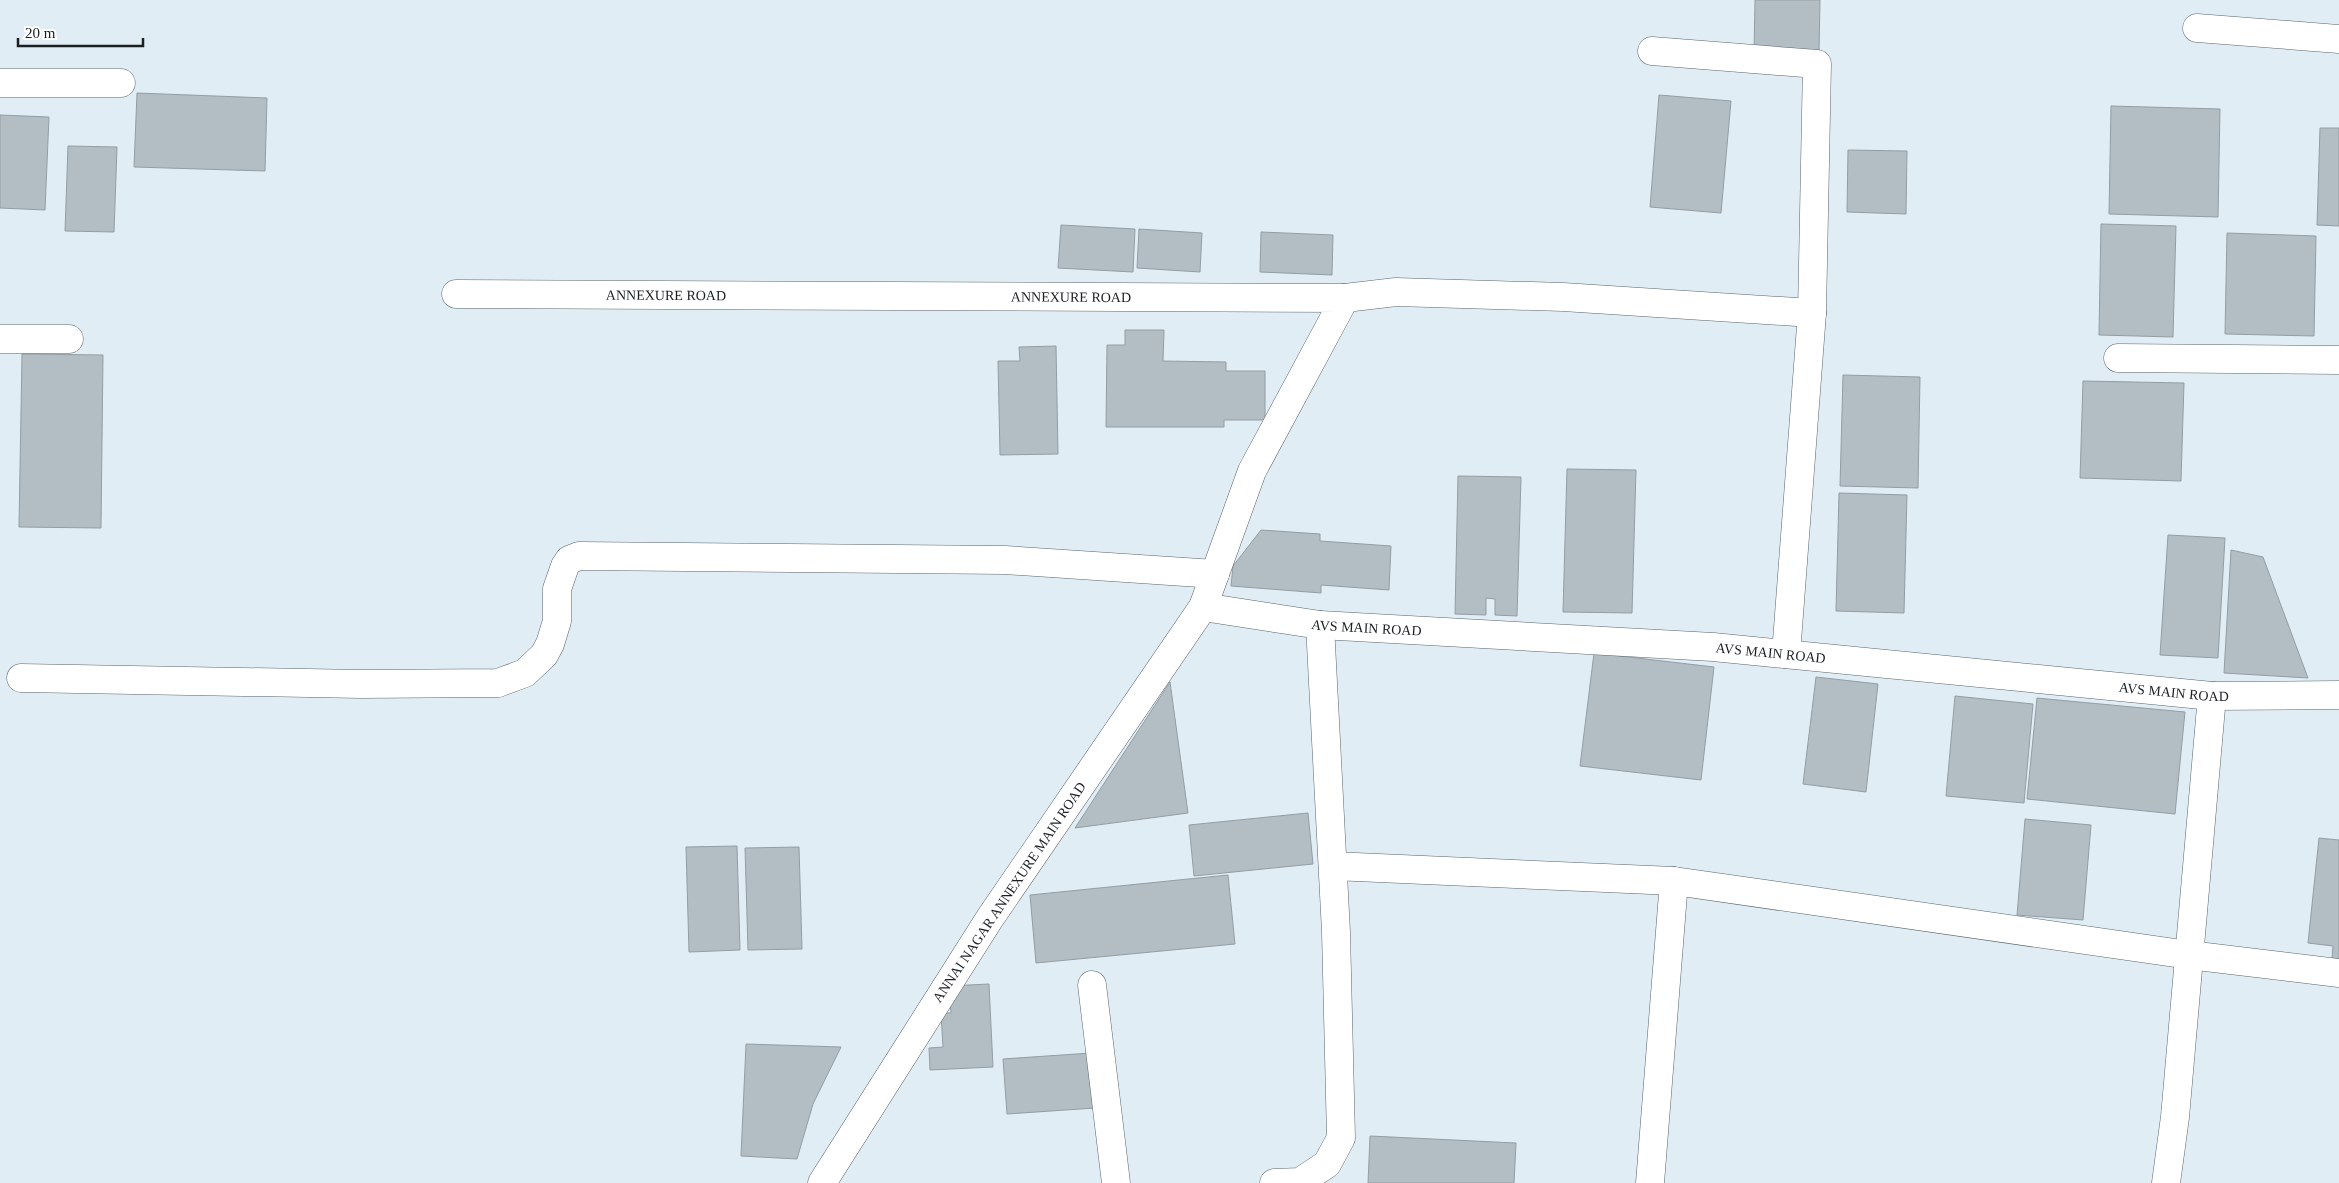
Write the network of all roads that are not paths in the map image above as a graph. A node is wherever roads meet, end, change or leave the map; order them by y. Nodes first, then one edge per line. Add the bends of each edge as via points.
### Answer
1 (2197, 28) dead end
2 (2339, 39) edge
3 (1652, 51) dead end
4 (0, 83) edge
5 (121, 83) dead end
6 (456, 294) dead end
7 (1345, 298) junction
8 (1812, 312) junction
9 (0, 339) edge
10 (69, 339) dead end
11 (2118, 358) dead end
12 (2339, 360) edge
13 (1215, 574) junction
14 (1202, 607) junction
15 (1320, 625) junction
16 (1786, 654) junction
17 (22, 678) dead end
18 (2339, 695) edge
19 (2212, 696) junction
20 (1333, 866) junction
21 (1674, 881) junction
22 (2189, 955) junction
23 (2339, 973) edge
24 (1092, 985) dead end
25 (822, 1183) edge
26 (842, 1183) edge
27 (1116, 1183) edge
28 (1274, 1183) edge
29 (1650, 1183) edge
30 (2166, 1183) edge

1 - 2 street
3 - 8 street via 1818,64
4 - 5 street
6 - 7 street, ANNEXURE ROAD
7 - 8 street, ANNEXURE ROAD via 1396,292 1563,297
7 - 13 street via 1252,471
8 - 16 street
9 - 10 street
11 - 12 street
13 - 14 street
13 - 17 street via 1005,560 579,556 569,560 565,566 557,589 557,621 544,655 525,673 498,683
14 - 15 street, AVS MAIN ROAD
14 - 25 street, ANNAI NAGAR ANNEXURE MAIN ROAD via 990,918
15 - 16 street, AVS MAIN ROAD
15 - 20 street
16 - 19 street, AVS MAIN ROAD
18 - 19 street, AVS MAIN ROAD
19 - 22 street
20 - 21 street
20 - 28 street via 1341,1138 1327,1164 1300,1182
21 - 22 street
21 - 29 street
22 - 23 street
22 - 30 street
24 - 27 street
25 - 26 street

